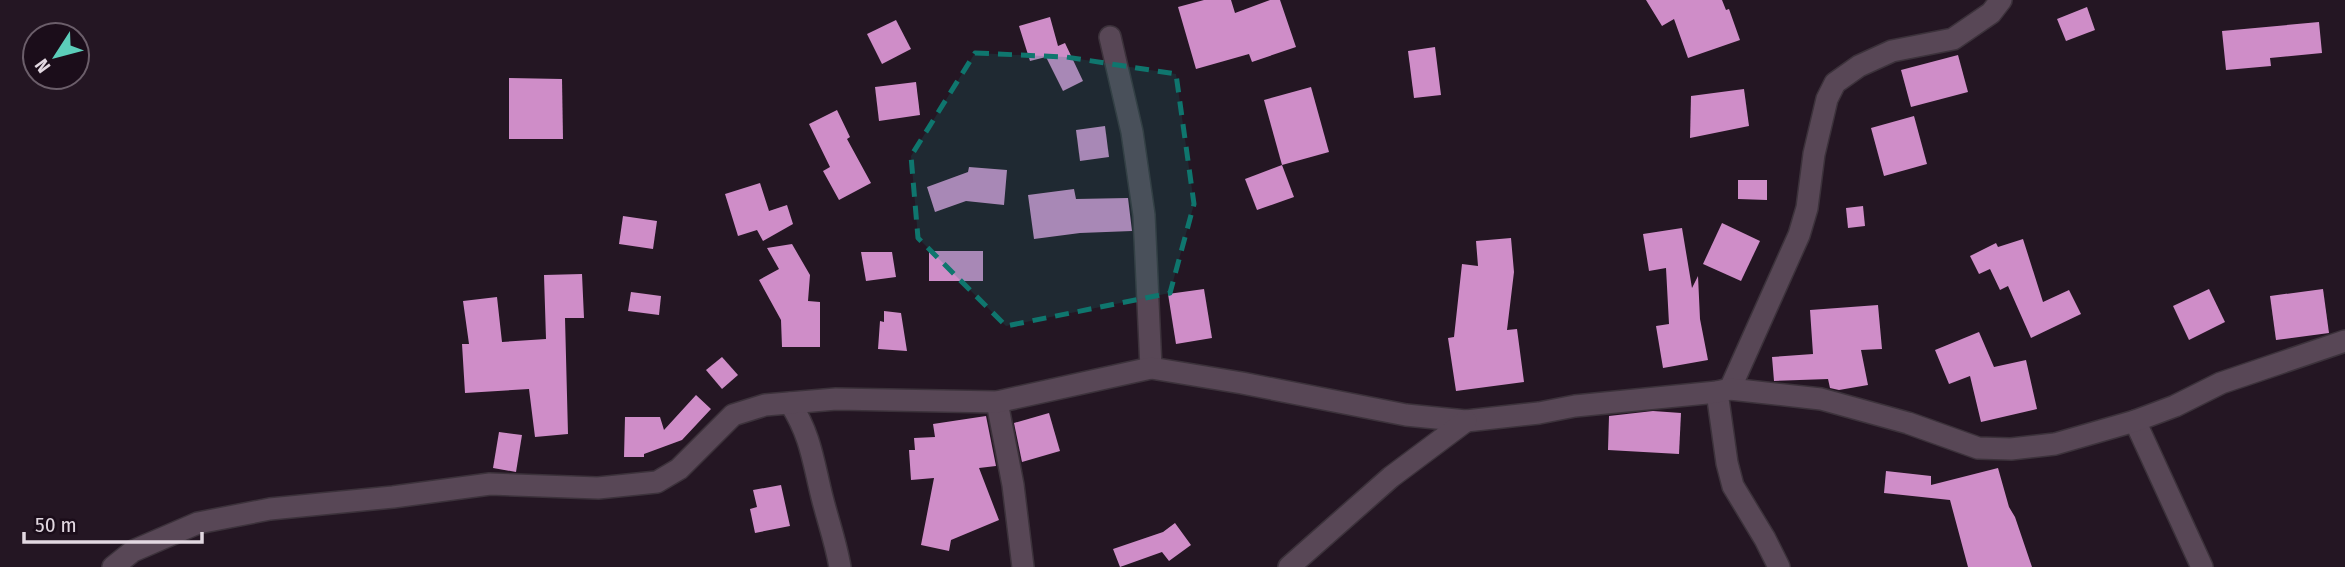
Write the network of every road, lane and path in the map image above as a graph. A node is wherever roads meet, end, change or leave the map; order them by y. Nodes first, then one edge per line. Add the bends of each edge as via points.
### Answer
1 (2001, 0) edge
2 (1110, 37) dead end
3 (2345, 341) edge
4 (1151, 368) junction
5 (1723, 391) junction
6 (997, 402) junction
7 (790, 403) junction
8 (1466, 421) junction
9 (2135, 421) junction
10 (113, 567) edge
11 (840, 567) edge
12 (1023, 567) edge
13 (1289, 567) edge
14 (1779, 567) edge
15 (2202, 567) edge

1 - 5 street via 1991,13 1953,39 1892,51 1835,83 1827,99 1799,235
2 - 4 street via 1132,132 1144,215
3 - 9 street via 2221,383
4 - 6 street
4 - 8 street via 1406,415
5 - 8 street
5 - 9 street via 1821,399 1978,447 2011,449 2054,443
5 - 14 street via 1727,463 1733,486
6 - 7 street
6 - 12 street via 1016,498
7 - 10 street via 733,415 679,469 657,482 598,488 490,484 270,509 198,523 133,551
7 - 11 street via 814,456
8 - 13 street via 1391,477
9 - 15 street

